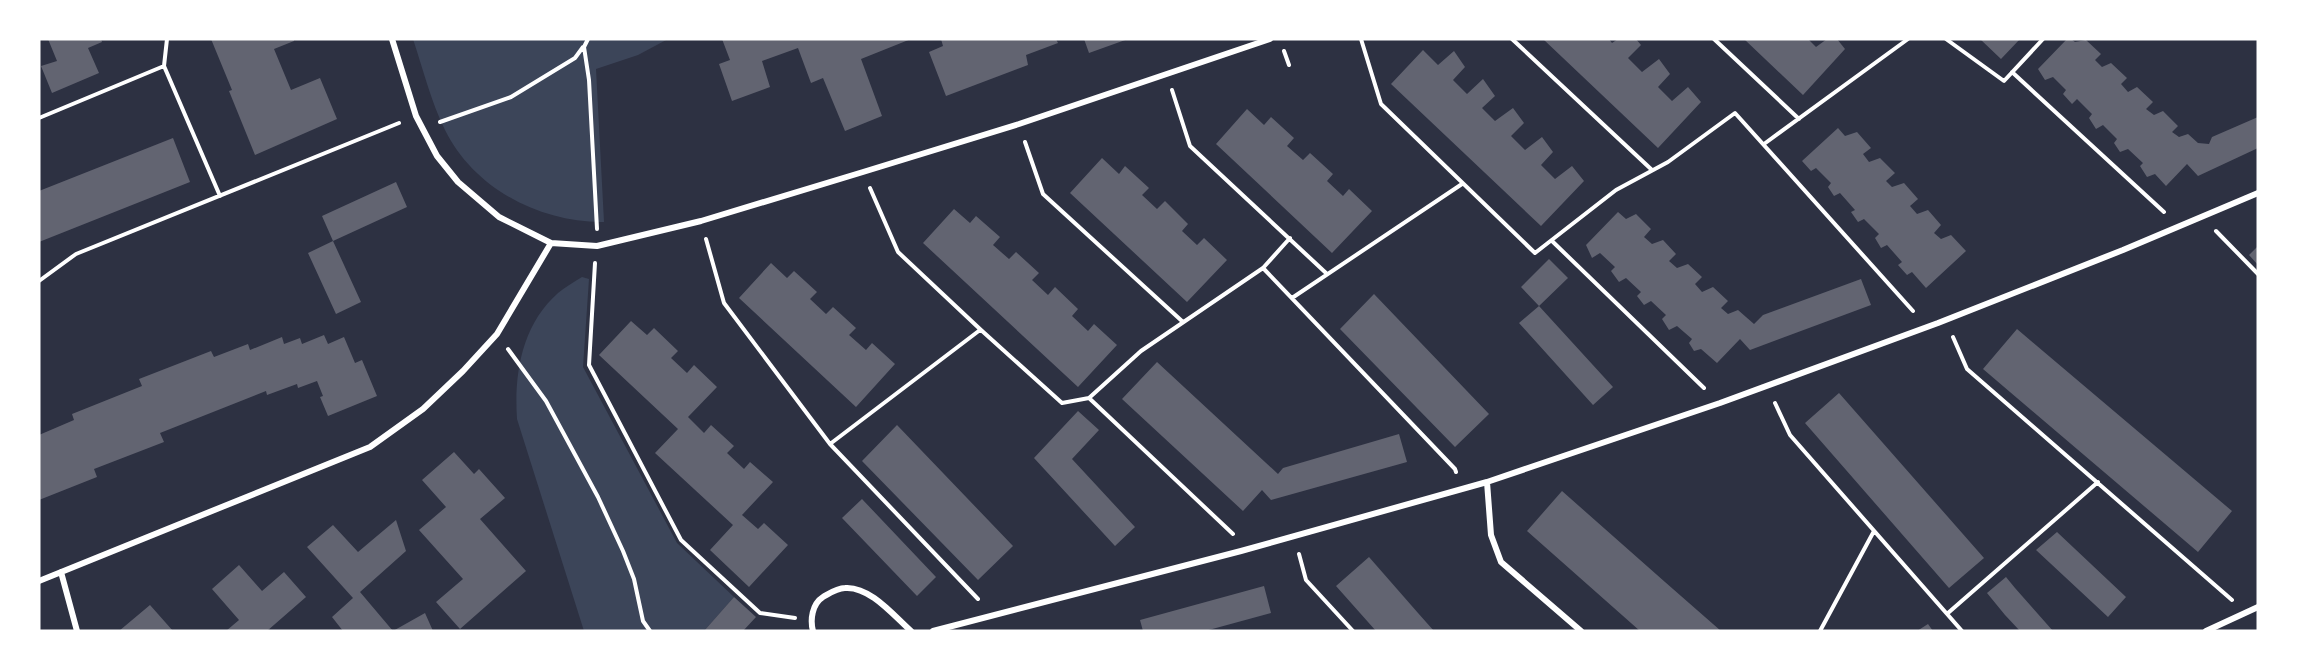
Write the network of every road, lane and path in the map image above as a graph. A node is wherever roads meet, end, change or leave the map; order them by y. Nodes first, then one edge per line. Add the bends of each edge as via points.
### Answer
1 (167, 39) edge
2 (392, 39) edge
3 (588, 39) edge
4 (1269, 39) edge
5 (1361, 39) edge
6 (1512, 39) edge
7 (1714, 39) edge
8 (1908, 39) edge
9 (1946, 39) edge
10 (2043, 39) edge
11 (584, 47) junction
12 (164, 66) junction
13 (2012, 72) junction
14 (1167, 74) junction
15 (416, 116) junction
16 (39, 118) edge
17 (1799, 119) junction
18 (1019, 124) junction
19 (422, 128) junction
20 (1764, 144) junction
21 (1652, 170) junction
22 (863, 172) junction
23 (1462, 184) junction
24 (2258, 193) edge
25 (220, 196) junction
26 (701, 221) junction
27 (2189, 222) junction
28 (1290, 238) junction
29 (1552, 241) junction
30 (551, 243) junction
31 (597, 246) junction
32 (1263, 268) junction
33 (1326, 273) junction
34 (2258, 274) edge
35 (39, 281) edge
36 (1292, 298) junction
37 (1184, 322) junction
38 (1938, 322) junction
39 (981, 330) junction
40 (497, 334) junction
41 (1766, 385) junction
42 (1089, 398) junction
43 (1720, 403) junction
44 (830, 444) junction
45 (1487, 482) junction
46 (2098, 482) junction
47 (1458, 489) junction
48 (1874, 531) junction
49 (1294, 536) junction
50 (1241, 551) junction
51 (61, 573) junction
52 (39, 581) edge
53 (2258, 607) edge
54 (2247, 612) junction
55 (1948, 613) junction
56 (988, 616) junction
57 (810, 620) junction
58 (77, 631) edge
59 (650, 631) edge
60 (813, 631) edge
61 (911, 631) edge
62 (933, 631) edge
63 (1353, 631) edge
64 (1581, 631) edge
65 (1820, 631) edge
66 (1962, 631) edge
67 (2205, 631) edge

1 - 12 path
2 - 15 street
3 - 11 path
4 - 14 street
5 - 23 path via 1381,104
6 - 21 path
7 - 17 path
8 - 17 path
9 - 13 path via 2004,81
10 - 13 path
11 - 19 path via 575,58 511,97
11 - 31 path
12 - 16 path
12 - 25 path
13 - 27 path via 2161,211
14 - 18 street
14 - 28 path via 1190,146
15 - 19 street
15 - 25 path
17 - 20 path
18 - 22 street
18 - 37 path via 1043,194
19 - 30 street via 437,156 458,182 499,217
20 - 21 path via 1735,113
20 - 38 path via 1910,309
21 - 29 path via 1616,190
22 - 26 street
22 - 39 path via 898,252
23 - 29 path via 1535,254
23 - 33 path
24 - 27 street
25 - 35 path via 76,254
26 - 31 street
26 - 44 path via 724,303
27 - 34 path via 2216,231
27 - 38 street
28 - 32 path
28 - 33 path
29 - 43 path
30 - 31 street
30 - 40 street
31 - 57 path via 589,364 681,540 760,613
32 - 36 path
32 - 37 path
33 - 36 path
36 - 47 path via 1455,469
37 - 42 path via 1142,351
38 - 41 street
38 - 46 path via 1952,334 1967,369
39 - 42 path via 1062,403
39 - 44 path
40 - 51 street via 423,409 370,447
40 - 59 path via 546,401 598,497 634,579 643,621
41 - 43 street
41 - 48 path via 1790,435
42 - 50 path via 1232,533
43 - 45 street
44 - 56 path via 979,599
45 - 47 street
45 - 64 street via 1491,535 1501,562
46 - 54 path
46 - 55 path
47 - 49 street
48 - 55 path
48 - 65 path
49 - 50 street
49 - 63 path via 1306,580
50 - 56 street
51 - 52 street
51 - 58 street
53 - 54 street
54 - 67 street
55 - 66 path
56 - 62 street
57 - 60 street
57 - 61 street via 819,599 846,587 874,599

